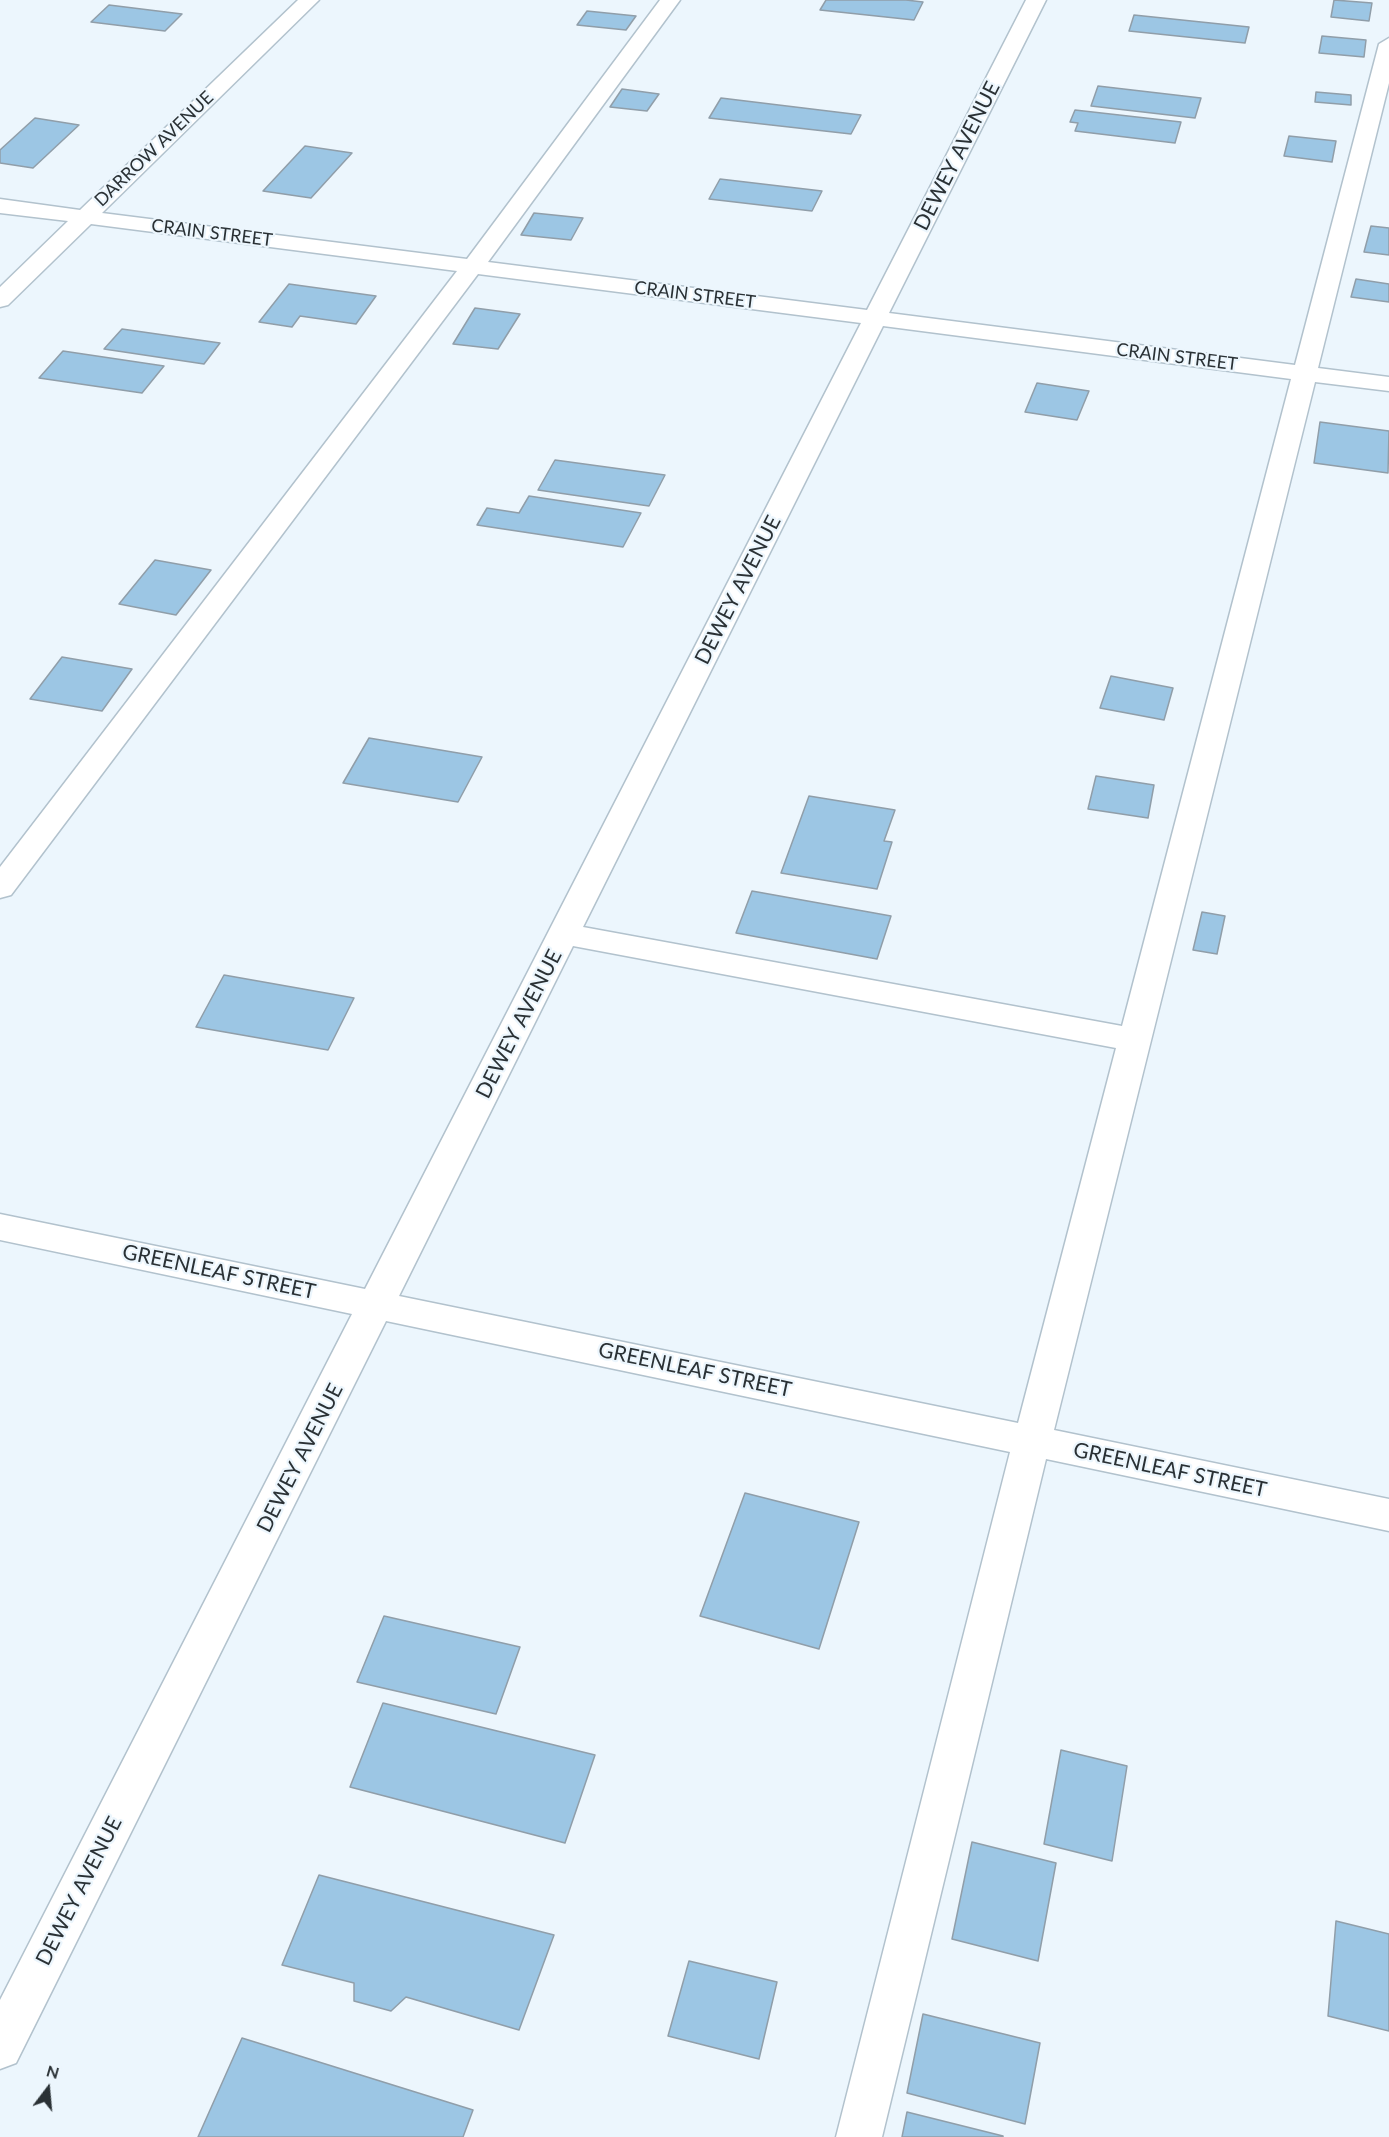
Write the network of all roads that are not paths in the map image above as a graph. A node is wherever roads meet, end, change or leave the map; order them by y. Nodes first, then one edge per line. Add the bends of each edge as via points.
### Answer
1 (309, 0) edge
2 (670, 0) edge
3 (1036, 0) edge
4 (1389, 44) edge
5 (0, 206) edge
6 (84, 217) junction
7 (473, 266) junction
8 (0, 300) edge
9 (875, 318) junction
10 (1305, 373) junction
11 (1389, 384) edge
12 (0, 888) edge
13 (565, 934) junction
14 (1135, 1040) junction
15 (0, 1227) edge
16 (378, 1304) junction
17 (1032, 1441) junction
18 (1389, 1515) edge
19 (0, 2047) edge
20 (859, 2137) edge

1 - 6 street, DARROW AVENUE
2 - 7 street
3 - 9 street, DEWEY AVENUE
4 - 10 street
5 - 6 street, CRAIN STREET
6 - 7 street, CRAIN STREET
6 - 8 street, DARROW AVENUE
7 - 9 street, CRAIN STREET
7 - 12 street
9 - 10 street, CRAIN STREET
9 - 13 street, DEWEY AVENUE
10 - 11 street, CRAIN STREET
10 - 14 street
13 - 14 street
13 - 16 street, DEWEY AVENUE
14 - 17 street
15 - 16 street, GREENLEAF STREET
16 - 17 street, GREENLEAF STREET
16 - 19 street, DEWEY AVENUE
17 - 18 street, GREENLEAF STREET
17 - 20 street

